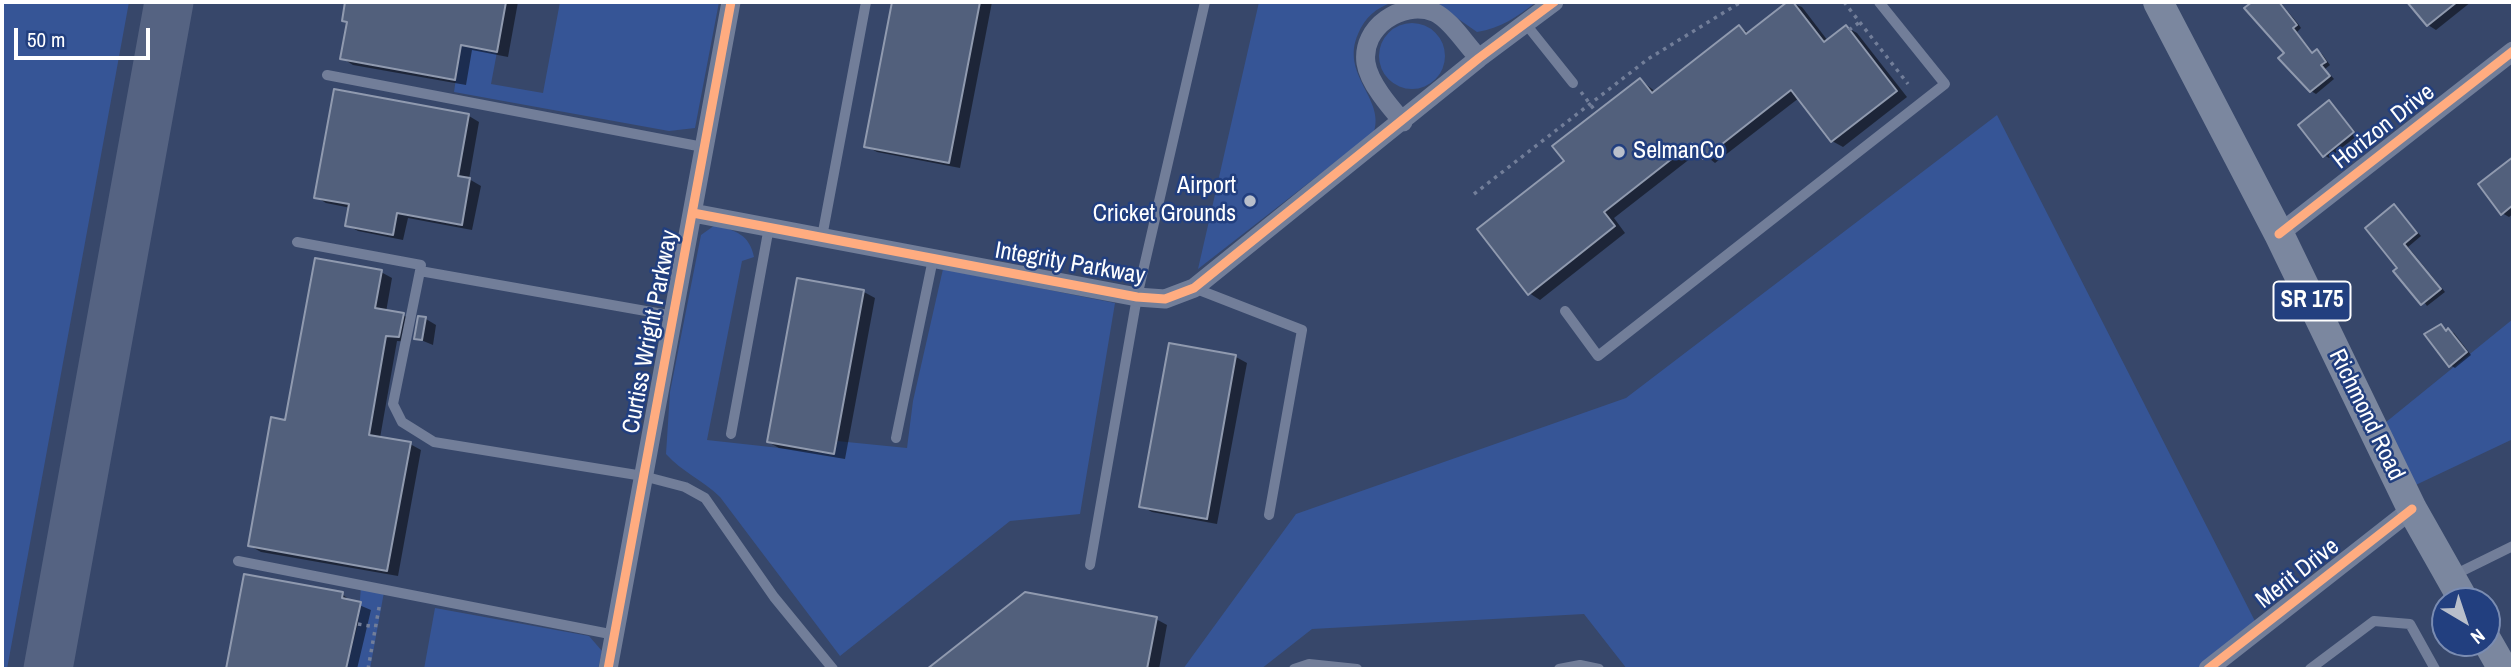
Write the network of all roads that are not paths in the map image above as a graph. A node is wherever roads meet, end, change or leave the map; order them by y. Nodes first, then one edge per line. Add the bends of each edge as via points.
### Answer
1 (731, 2) edge
2 (866, 2) edge
3 (1205, 2) edge
4 (1554, 2) edge
5 (1879, 2) edge
6 (2158, 2) edge
7 (1525, 23) junction
8 (2513, 51) edge
9 (1479, 58) junction
10 (327, 75) dead end
11 (1573, 83) road end
12 (1403, 122) junction
13 (703, 148) junction
14 (693, 213) junction
15 (769, 228) junction
16 (2280, 234) junction
17 (822, 237) junction
18 (297, 242) dead end
19 (933, 259) junction
20 (420, 271) junction
21 (1194, 288) junction
22 (1137, 297) junction
23 (1565, 311) dead end
24 (674, 316) junction
25 (731, 434) dead end
26 (896, 438) dead end
27 (643, 476) junction
28 (2412, 509) junction
29 (1269, 515) dead end
30 (2513, 546) edge
31 (239, 561) dead end
32 (1090, 565) dead end
33 (2456, 587) edge
34 (2460, 587) edge
35 (615, 635) junction
36 (608, 669) edge
37 (833, 669) edge
38 (1294, 669) edge
39 (1357, 669) edge
40 (1559, 669) edge
41 (1599, 669) edge
42 (2208, 669) edge
43 (2310, 669) edge
44 (2435, 669) edge

1 - 13 street, Curtiss Wright Parkway
2 - 17 lane
3 - 22 lane
4 - 7 street, Integrity Parkway
5 - 23 lane via 1945,83 1598,356
6 - 16 main road, Richmond Road / SR 175
7 - 9 street, Integrity Parkway
7 - 11 lane
8 - 16 street, Horizon Drive
9 - 12 street, Integrity Parkway
9 - 12 street via 1437,13 1418,7 1397,12 1380,23 1368,40 1366,64
10 - 13 lane
12 - 21 street, Integrity Parkway
13 - 14 street, Curtiss Wright Parkway
14 - 15 street, Integrity Parkway
14 - 24 street, Curtiss Wright Parkway
15 - 17 street, Integrity Parkway
15 - 25 lane
16 - 28 main road, Richmond Road / SR 175
17 - 19 street, Integrity Parkway
18 - 20 lane via 421,265
19 - 22 street, Integrity Parkway
19 - 26 lane
20 - 24 lane
20 - 27 lane via 394,404 402,422 434,442
21 - 22 street, Integrity Parkway via 1166,299
21 - 29 lane via 1301,330
22 - 32 lane
24 - 27 street, Curtiss Wright Parkway
27 - 35 street, Curtiss Wright Parkway
27 - 37 lane via 685,487 705,498 774,597
28 - 33 main road, Richmond Road / SR 175
28 - 42 street, Merit Drive
30 - 34 lane
31 - 35 lane
35 - 36 street, Curtiss Wright Parkway
38 - 39 lane via 1309,664
40 - 41 lane via 1580,665
43 - 44 lane via 2374,621 2393,620 2410,624

